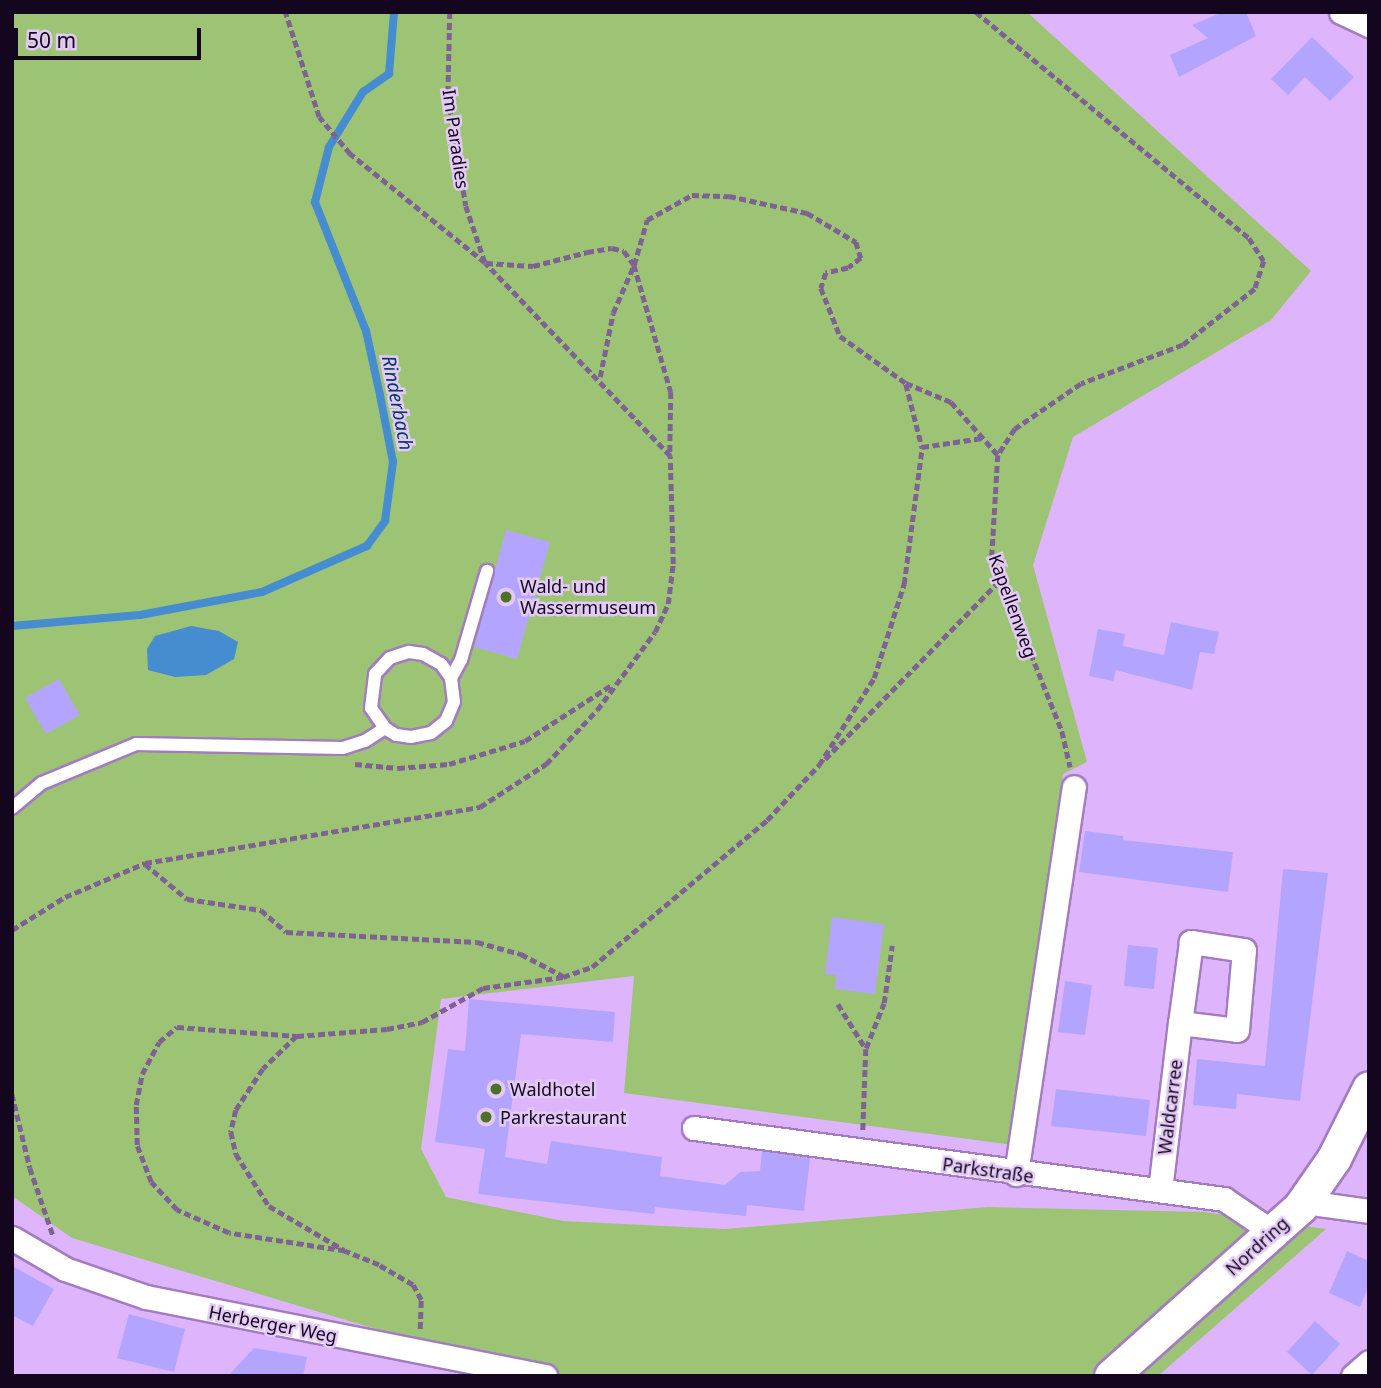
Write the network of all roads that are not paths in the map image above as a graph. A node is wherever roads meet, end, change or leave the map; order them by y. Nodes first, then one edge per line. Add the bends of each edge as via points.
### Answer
1 (1341, 12) edge
2 (1369, 25) edge
3 (487, 570) dead end
4 (451, 678) junction
5 (385, 727) junction
6 (1074, 786) road end
7 (12, 808) edge
8 (1180, 1023) dead end
9 (1369, 1088) edge
10 (694, 1128) dead end
11 (1016, 1174) junction
12 (1160, 1190) junction
13 (1308, 1197) junction
14 (1369, 1211) edge
15 (1273, 1232) junction
16 (12, 1238) edge
17 (1369, 1362) edge
18 (545, 1376) edge
19 (1111, 1376) edge
20 (1353, 1376) edge

1 - 2 street
3 - 4 lane via 461,660
4 - 5 lane via 454,702 446,721 431,733 411,737
4 - 5 lane via 441,664 423,654 409,652 390,658 375,674 370,699
5 - 7 lane via 365,741 343,748 136,744 42,783
6 - 11 street
8 - 12 street, Waldcarree
9 - 13 street, Nordring
10 - 11 street, Parkstraße
11 - 12 street, Parkstraße
12 - 15 street, Parkstraße via 1224,1199
13 - 14 street via 1320,1204
13 - 15 street, Nordring
15 - 19 street, Nordring
16 - 18 street, Herberger Weg via 65,1269 146,1297
17 - 20 street

